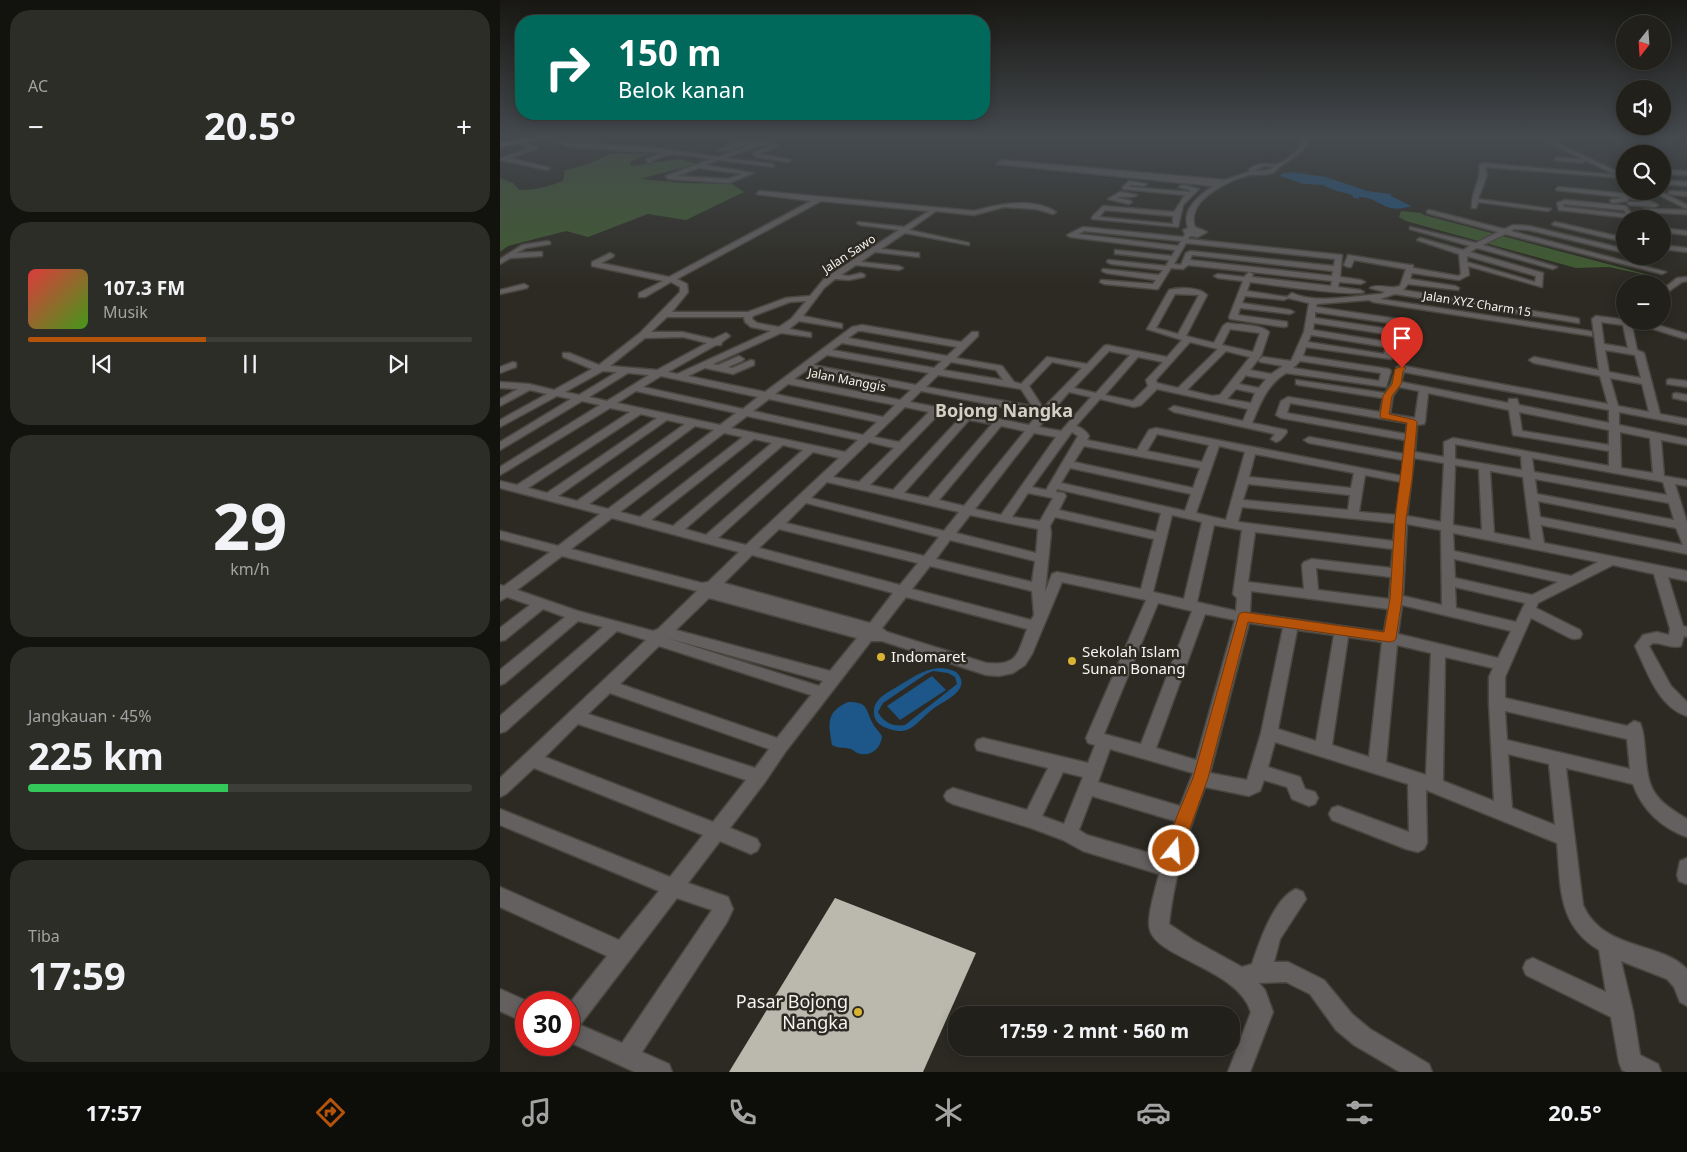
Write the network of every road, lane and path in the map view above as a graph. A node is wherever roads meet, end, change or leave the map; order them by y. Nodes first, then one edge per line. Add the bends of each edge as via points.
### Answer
1 (1126, 186) edge
2 (1164, 186) edge
3 (1221, 186) edge
4 (1480, 186) edge
5 (1559, 186) joint
6 (1589, 186) edge
7 (1671, 187) edge
8 (1687, 188) edge
9 (760, 193) dead end
10 (1671, 193) edge
11 (1671, 193) edge
12 (1190, 194) junction
13 (1687, 194) edge
14 (1593, 196) junction
15 (1671, 199) edge
16 (818, 200) junction
17 (1184, 200) junction
18 (1578, 200) junction
19 (1644, 200) edge
20 (1687, 201) edge
21 (1141, 203) dead end
22 (1610, 203) junction
23 (1630, 203) dead end
24 (1641, 204) junction
25 (1170, 206) dead end
26 (1179, 206) junction
27 (1687, 207) edge
28 (1548, 209) dead end
29 (1561, 209) junction
30 (934, 210) junction
31 (1628, 210) edge
32 (1644, 210) edge
33 (1101, 211) dead end
34 (1053, 212) dead end
35 (1430, 212) dead end
36 (1671, 214) edge
37 (1687, 214) edge
38 (1616, 215) edge
39 (1175, 216) junction
40 (1190, 217) junction
41 (1616, 221) edge
42 (860, 223) dead end
43 (1671, 224) edge
44 (1687, 225) edge
45 (1412, 228) dead end
46 (903, 230) junction
47 (1616, 230) edge
48 (1423, 231) junction
49 (1505, 231) junction
50 (1671, 231) edge
51 (1687, 233) edge
52 (1187, 235) junction
53 (1616, 238) edge
54 (1671, 239) dead end
55 (1687, 241) edge
56 (1196, 242) junction
57 (548, 243) dead end
58 (967, 244) dead end
59 (1476, 246) junction
60 (1179, 248) junction
61 (1671, 248) edge
62 (1616, 249) edge
63 (1687, 250) edge
64 (872, 252) junction
65 (1118, 252) dead end
66 (1463, 252) junction
67 (1190, 253) junction
68 (539, 254) dead end
69 (610, 255) dead end
70 (916, 255) dead end
71 (1671, 255) edge
72 (509, 256) junction
73 (900, 258) dead end
74 (1174, 258) junction
75 (1687, 258) edge
76 (1350, 261) dead end
77 (1111, 262) dead end
78 (1185, 262) junction
79 (500, 263) edge
80 (522, 263) dead end
81 (856, 263) junction
82 (1464, 263) junction
83 (1169, 267) junction
84 (1553, 267) dead end
85 (899, 268) dead end
86 (1338, 269) junction
87 (1251, 270) junction
88 (1409, 270) junction
89 (1106, 271) dead end
90 (1662, 272) dead end
91 (861, 275) dead end
92 (1218, 276) dead end
93 (834, 277) junction
94 (1162, 278) junction
95 (1458, 278) junction
96 (1336, 279) junction
97 (1687, 279) edge
98 (1247, 280) junction
99 (672, 281) junction
100 (1405, 281) junction
101 (1104, 282) dead end
102 (1361, 282) dead end
103 (524, 286) dead end
104 (1671, 287) edge
105 (1374, 288) dead end
106 (1455, 288) junction
107 (1334, 290) junction
108 (1395, 291) junction
109 (500, 292) edge
110 (1242, 293) junction
111 (642, 295) dead end
112 (1292, 295) dead end
113 (1359, 296) junction
114 (812, 298) junction
115 (1284, 298) dead end
116 (1452, 301) junction
117 (1312, 305) junction
118 (1237, 306) junction
119 (1386, 308) dead end
120 (1290, 312) dead end
121 (1449, 312) junction
122 (665, 314) junction
123 (749, 315) junction
124 (1351, 315) junction
125 (798, 318) junction
126 (1310, 320) junction
127 (1384, 320) junction
128 (1616, 322) edge
129 (1284, 324) dead end
130 (839, 326) dead end
131 (781, 329) junction
132 (1628, 330) edge
133 (1668, 330) edge
134 (1308, 332) junction
135 (1577, 332) junction
136 (975, 334) dead end
137 (1589, 334) dead end
138 (644, 335) junction
139 (808, 335) dead end
140 (726, 336) dead end
141 (1686, 336) dead end
142 (1185, 338) junction
143 (842, 340) junction
144 (715, 342) junction
145 (1304, 344) junction
146 (963, 345) junction
147 (1599, 346) junction
148 (1220, 347) junction
149 (1633, 351) junction
150 (826, 352) junction
151 (739, 354) junction
152 (1136, 354) junction
153 (566, 355) dead end
154 (949, 358) junction
155 (1259, 358) junction
156 (1168, 360) junction
157 (1534, 360) dead end
158 (751, 363) dead end
159 (703, 364) junction
160 (1292, 364) junction
161 (513, 365) dead end
162 (602, 367) junction
163 (807, 367) junction
164 (1090, 367) junction
165 (719, 368) junction
166 (500, 370) edge
167 (628, 370) junction
168 (660, 372) junction
169 (934, 373) junction
170 (1248, 373) dead end
171 (1604, 373) junction
172 (678, 376) junction
173 (1272, 377) junction
174 (788, 381) junction
175 (1299, 382) dead end
176 (1647, 382) junction
177 (1670, 382) dead end
178 (1396, 384) junction
179 (1687, 384) edge
180 (500, 385) edge
181 (1011, 385) junction
182 (1153, 385) junction
183 (1236, 386) dead end
184 (529, 387) junction
185 (919, 387) junction
186 (1024, 387) junction
187 (634, 388) junction
188 (1067, 389) junction
189 (1424, 390) junction
190 (1513, 390) junction
191 (1181, 391) junction
192 (1261, 391) junction
193 (556, 393) junction
194 (767, 396) junction
195 (1098, 396) junction
196 (1388, 396) junction
197 (1676, 396) dead end
198 (580, 398) junction
199 (1687, 398) edge
200 (1205, 401) dead end
201 (1223, 401) dead end
202 (902, 403) junction
203 (500, 404) edge
204 (609, 405) junction
205 (1254, 407) junction
206 (1512, 407) junction
207 (1614, 408) junction
208 (1174, 409) dead end
209 (937, 410) junction
210 (639, 411) junction
211 (1042, 411) junction
212 (745, 413) junction
213 (1197, 414) junction
214 (968, 416) junction
215 (1384, 416) junction
216 (1654, 416) junction
217 (665, 417) junction
218 (884, 420) junction
219 (999, 422) junction
220 (1412, 422) junction
221 (1687, 422) edge
222 (693, 423) junction
223 (1247, 423) junction
224 (500, 424) edge
225 (1615, 427) junction
226 (1030, 429) junction
227 (723, 430) junction
228 (1066, 432) junction
229 (751, 436) junction
230 (1655, 436) junction
231 (865, 438) junction
232 (1409, 438) junction
233 (1276, 439) dead end
234 (1309, 440) dead end
235 (780, 442) junction
236 (1081, 442) junction
237 (1214, 442) junction
238 (1687, 442) edge
239 (901, 446) junction
240 (500, 447) edge
241 (811, 448) junction
242 (1616, 449) junction
243 (1140, 454) junction
244 (1250, 454) junction
245 (1526, 454) junction
246 (847, 456) junction
247 (1409, 456) junction
248 (500, 461) edge
249 (1450, 461) junction
250 (513, 464) junction
251 (1067, 464) junction
252 (1206, 466) junction
253 (1484, 467) junction
254 (1360, 470) junction
255 (1615, 470) junction
256 (500, 472) edge
257 (1530, 475) junction
258 (824, 478) junction
259 (1663, 479) junction
260 (1243, 480) junction
261 (1407, 480) junction
262 (1687, 483) edge
263 (500, 484) edge
264 (862, 486) junction
265 (519, 489) junction
266 (1026, 489) junction
267 (1051, 490) junction
268 (1197, 492) junction
269 (1357, 492) junction
270 (896, 494) junction
271 (1532, 496) junction
272 (549, 497) junction
273 (802, 499) junction
274 (1674, 500) junction
275 (931, 502) junction
276 (1237, 503) junction
277 (579, 505) junction
278 (968, 510) junction
279 (610, 512) junction
280 (1050, 512) junction
281 (1168, 512) junction
282 (1354, 514) junction
283 (1189, 516) junction
284 (1004, 519) junction
285 (1401, 519) junction
286 (1209, 520) junction
287 (1534, 520) junction
288 (641, 522) junction
289 (775, 524) junction
290 (1231, 525) junction
291 (1682, 525) junction
292 (1044, 526) junction
293 (1447, 526) junction
294 (1249, 528) junction
295 (675, 531) junction
296 (500, 535) edge
297 (1488, 535) junction
298 (947, 536) junction
299 (1161, 537) junction
300 (708, 540) junction
301 (1687, 542) edge
302 (1400, 546) junction
303 (1538, 546) junction
304 (748, 550) junction
305 (1687, 550) edge
306 (558, 552) junction
307 (1449, 554) junction
308 (1042, 559) junction
309 (1611, 561) junction
310 (926, 562) junction
311 (1660, 571) junction
312 (1398, 573) junction
313 (1687, 576) edge
314 (1057, 577) junction
315 (1449, 581) junction
316 (1574, 581) junction
317 (1039, 582) junction
318 (707, 588) junction
319 (903, 590) junction
320 (502, 593) edge
321 (1311, 594) junction
322 (1150, 596) junction
323 (1396, 602) junction
324 (541, 604) junction
325 (1530, 605) junction
326 (1194, 606) junction
327 (1449, 611) junction
328 (576, 615) junction
329 (1240, 616) junction
330 (1038, 622) junction
331 (1292, 625) junction
332 (614, 626) junction
333 (1521, 628) junction
334 (1682, 630) edge
335 (1342, 632) junction
336 (874, 633) junction
337 (1575, 634) dead end
338 (500, 636) edge
339 (658, 636) junction
340 (1390, 638) junction
341 (1438, 650) junction
342 (1502, 665) junction
343 (834, 678) junction
344 (500, 679) edge
345 (608, 686) junction
346 (823, 692) junction
347 (1497, 704) junction
348 (1687, 710) edge
349 (576, 717) junction
350 (500, 726) edge
351 (1269, 733) junction
352 (1105, 741) junction
353 (983, 744) dead end
354 (1498, 745) junction
355 (780, 746) junction
356 (1323, 748) junction
357 (1146, 752) junction
358 (531, 759) junction
359 (1557, 759) junction
360 (1059, 763) junction
361 (1377, 765) junction
362 (1258, 771) junction
363 (1202, 773) junction
364 (759, 777) junction
365 (1641, 779) junction
366 (1091, 780) junction
367 (1425, 782) junction
368 (500, 789) edge
369 (953, 796) dead end
370 (1308, 798) dead end
371 (1503, 812) junction
372 (1338, 814) dead end
373 (1185, 816) junction
374 (500, 817) edge
375 (1032, 820) junction
376 (1687, 829) edge
377 (717, 832) junction
378 (1070, 834) junction
379 (1564, 837) junction
380 (751, 845) dead end
381 (1169, 868) junction
382 (672, 887) junction
383 (500, 897) edge
384 (1296, 899) dead end
385 (1608, 945) junction
386 (622, 952) junction
387 (1533, 968) dead end
388 (1250, 975) junction
389 (1687, 995) edge
390 (500, 1000) edge
391 (515, 1007) edge
392 (580, 1007) edge
393 (1622, 1011) junction
394 (580, 1036) edge
395 (626, 1057) junction
396 (1639, 1070) edge
397 (661, 1072) edge
398 (1239, 1072) edge
399 (1421, 1072) edge

1 - 12 street via 1126,189
2 - 12 street via 1196,189
3 - 40 street via 1198,201
4 - 28 street via 1474,204
5 - 14 street
5 - 18 street
6 - 14 street
7 - 8 street
9 - 16 street
10 - 13 street
11 - 20 street
12 - 17 street
14 - 18 street
14 - 22 street
14 - 22 street via 1623,195 1626,200
15 - 27 street
16 - 30 street
16 - 99 street
17 - 21 street via 1120,194 1111,200
17 - 26 street
18 - 22 street
18 - 29 street via 1560,202
19 - 24 street via 1655,205
22 - 31 street
23 - 24 street
24 - 32 street
25 - 26 street
26 - 39 street
29 - 38 street
29 - 41 street via 1567,216
30 - 34 street via 974,213 1014,205
30 - 46 street, Jalan Sawo
33 - 39 street
35 - 49 street
36 - 37 street
39 - 40 street
40 - 52 street
42 - 46 street
43 - 44 street
45 - 48 street
46 - 58 street
46 - 64 street, Jalan Sawo
47 - 53 street via 1555,224
48 - 59 street
48 - 66 street via 1420,240
49 - 59 street
49 - 62 street via 1513,227 1529,228
49 - 90 street
50 - 51 street
52 - 56 street
52 - 56 street via 1202,230
52 - 60 street
52 - 60 street via 1084,229 1070,236
54 - 55 street
56 - 67 street
56 - 86 street via 1339,257
57 - 72 street via 524,246
59 - 66 street
59 - 84 street
60 - 74 street
61 - 63 street
64 - 70 street
64 - 73 street
64 - 81 street, Jalan Sawo
65 - 74 street
66 - 82 street
66 - 82 street via 1540,275 1539,285
67 - 78 street
67 - 86 street
68 - 72 street
69 - 99 street via 595,264
71 - 75 street
72 - 79 street
74 - 83 street
76 - 88 street via 1410,267
77 - 83 street
78 - 83 street via 1182,267
78 - 87 street
79 - 80 street
81 - 85 street
81 - 93 street, Jalan Sawo
82 - 95 street via 1465,275
83 - 94 street
86 - 96 street
87 - 96 street
87 - 98 street
88 - 95 street
88 - 100 street
89 - 94 street
91 - 93 street
92 - 98 street
93 - 114 street, Jalan Sawo
94 - 101 street via 1157,286 1151,288
95 - 106 street
96 - 102 street
96 - 107 street
97 - 104 street
98 - 107 street
98 - 110 street
99 - 111 street
99 - 122 street via 684,286 684,292
100 - 106 street
100 - 108 street via 1403,287
103 - 109 street
105 - 108 street
106 - 116 street
107 - 113 street
108 - 113 street via 1383,296
108 - 116 street
110 - 115 street
110 - 118 street
112 - 117 street
113 - 117 street
113 - 121 street, Jalan XYZ Charm 15
113 - 124 street
114 - 123 street via 789,300
114 - 125 street, Jalan Sawo
116 - 121 street
116 - 135 street via 1576,318
117 - 124 street
117 - 126 street
118 - 120 street
118 - 129 street via 1234,318
119 - 127 street
121 - 135 street, Jalan XYZ Charm 15
122 - 123 street
122 - 138 street
123 - 131 street via 748,320 754,324
124 - 127 street
125 - 130 street
125 - 131 street, Jalan Sawo
126 - 127 street via 1393,332 1395,321
126 - 134 street
128 - 147 street via 1596,319
131 - 139 street
131 - 151 street, Jalan Sawo
132 - 149 street
133 - 141 street
134 - 145 street
134 - 145 street via 1391,345 1388,357
135 - 137 street, Jalan XYZ Charm 15
136 - 146 street
138 - 144 street via 684,335
138 - 162 street
140 - 144 street
142 - 142 street via 1152,328 1173,291 1202,294
142 - 148 street
142 - 156 street
143 - 146 street via 862,328
143 - 150 street
143 - 154 street
144 - 151 street
144 - 168 street
145 - 160 street
146 - 154 street
147 - 149 street
147 - 171 street
148 - 155 street
148 - 155 street via 1227,326 1261,330 1265,334
148 - 191 street
149 - 176 street via 1641,356
150 - 163 street
150 - 169 street
151 - 159 street, Jalan Sawo
151 - 165 street
152 - 156 street
152 - 164 street via 1108,348
152 - 195 street
153 - 162 street
154 - 169 street
154 - 181 street via 1000,368
155 - 160 street
155 - 191 street via 1222,398 1212,399
156 - 182 street via 1151,380
157 - 171 street
158 - 165 street via 733,372
159 - 165 street
159 - 172 street, Jalan Sawo
160 - 160 street via 1383,385 1386,371
160 - 173 street
161 - 166 street
162 - 167 street
162 - 193 street
163 - 174 street
163 - 185 street
164 - 186 street via 1052,358
164 - 188 street
167 - 168 street
167 - 198 street
168 - 172 street
168 - 187 street
169 - 181 street
169 - 185 street
170 - 173 street
171 - 176 street
171 - 207 street
172 - 194 street
173 - 192 street
174 - 194 street
174 - 202 street, Jalan Manggis
175 - 196 street
176 - 216 street
177 - 179 street
178 - 189 street
178 - 190 street via 1402,368
178 - 196 street
180 - 184 street
181 - 186 street
182 - 191 street
182 - 195 street via 1134,404
183 - 192 street
184 - 193 street
184 - 203 street
185 - 202 street
185 - 211 street
186 - 211 street
187 - 204 street
187 - 212 street
188 - 195 street
188 - 211 street
189 - 206 street
189 - 220 street via 1421,422
190 - 206 street
190 - 207 street
192 - 205 street
193 - 198 street
193 - 224 street
194 - 212 street
194 - 218 street
195 - 228 street
196 - 215 street
197 - 199 street
198 - 204 street
198 - 240 street
200 - 213 street
201 - 205 street
202 - 209 street, Jalan Manggis
202 - 218 street
204 - 210 street
204 - 250 street
205 - 223 street
206 - 225 street
206 - 242 street via 1518,433
207 - 216 street
207 - 225 street
208 - 213 street
209 - 214 street, Jalan Manggis
209 - 239 street
210 - 217 street
210 - 265 street
211 - 226 street
212 - 227 street
212 - 231 street
213 - 223 street
214 - 219 street, Jalan Manggis
214 - 270 street
215 - 220 street
215 - 232 street via 1288,400 1281,415
216 - 221 street
217 - 222 street
217 - 272 street
218 - 231 street
219 - 226 street, Jalan Manggis
219 - 275 street
220 - 232 street
222 - 227 street
222 - 277 street
223 - 233 street via 1282,432
225 - 230 street
225 - 242 street
226 - 228 street, Jalan Manggis
226 - 278 street
227 - 229 street
227 - 279 street
228 - 236 street via 1082,432
228 - 266 street
229 - 235 street
229 - 288 street
230 - 238 street
230 - 259 street
231 - 239 street
231 - 246 street
232 - 247 street
234 - 247 street
235 - 241 street
235 - 295 street
236 - 243 street
236 - 251 street
237 - 243 street via 1154,432
237 - 244 street
237 - 252 street
239 - 264 street
241 - 246 street
241 - 300 street
242 - 255 street
243 - 252 street
244 - 254 street
244 - 260 street
245 - 249 street via 1451,441 1448,443
245 - 255 street
245 - 257 street
246 - 258 street
247 - 249 street
247 - 261 street
248 - 250 street
249 - 253 street
249 - 293 street
250 - 256 street
251 - 267 street
251 - 268 street
252 - 268 street
253 - 257 street
253 - 297 street
254 - 261 street
254 - 269 street
255 - 259 street
257 - 271 street
257 - 274 street
258 - 264 street
258 - 273 street
259 - 262 street
259 - 274 street
260 - 269 street
260 - 276 street
261 - 285 street
263 - 265 street
264 - 270 street
265 - 272 street
266 - 267 street
266 - 284 street
267 - 280 street via 1060,497
267 - 281 street
268 - 283 street
269 - 282 street
270 - 275 street
271 - 287 street
271 - 291 street
272 - 277 street
273 - 289 street
273 - 298 street
274 - 291 street
275 - 278 street
276 - 282 street
276 - 290 street
277 - 279 street
278 - 284 street
278 - 298 street
279 - 288 street
279 - 306 street
280 - 292 street
280 - 299 street
281 - 283 street
281 - 299 street
282 - 285 street
283 - 286 street
284 - 292 street
285 - 293 street
285 - 302 street
286 - 290 street
286 - 326 street
287 - 303 street
287 - 305 street
288 - 295 street
289 - 304 street
289 - 310 street
290 - 294 street
291 - 301 street
292 - 308 street
293 - 297 street
293 - 307 street
294 - 302 street
294 - 329 street
295 - 300 street
296 - 306 street
297 - 303 street
298 - 308 street
298 - 310 street
299 - 322 street
300 - 304 street
302 - 312 street
303 - 309 street
304 - 318 street
304 - 319 street
306 - 318 street
306 - 320 street
307 - 315 street
307 - 316 street
308 - 317 street
309 - 311 street
309 - 316 street
310 - 317 street
310 - 319 street
311 - 313 street
311 - 334 street
312 - 321 street via 1312,563 1309,565
312 - 323 street
314 - 317 street
314 - 322 street
314 - 330 street
315 - 325 street
315 - 327 street
316 - 325 street
317 - 330 street
318 - 336 street
318 - 339 street
319 - 330 street
319 - 336 street
320 - 324 street
321 - 323 street
321 - 329 street via 1244,586
322 - 326 street
322 - 352 street via 1094,738
323 - 327 street
323 - 340 street
324 - 328 street
324 - 338 street
325 - 333 street
325 - 337 street
326 - 329 street
326 - 357 street
327 - 333 street
328 - 332 street
328 - 344 street
329 - 331 street
329 - 363 street
330 - 336 street via 1020,661 1001,672
331 - 335 street
331 - 351 street
332 - 339 street
332 - 350 street
333 - 342 street
334 - 348 street via 1676,642 1652,637 1642,646 1667,695
335 - 340 street
335 - 356 street
336 - 343 street
339 - 343 street
339 - 345 street
339 - 346 street
340 - 341 street
340 - 361 street
341 - 342 street
341 - 367 street
342 - 347 street via 1497,677
343 - 346 street
345 - 349 street
345 - 355 street
346 - 355 street
347 - 354 street
347 - 365 street via 1635,731
349 - 358 street
349 - 364 street
351 - 356 street
351 - 362 street
352 - 357 street
352 - 366 street
353 - 360 street
354 - 359 street
354 - 371 street
355 - 364 street
356 - 361 street
357 - 363 street
358 - 368 street
358 - 377 street
359 - 365 street
359 - 379 street
360 - 366 street
360 - 375 street
361 - 367 street
362 - 363 street via 1254,786 1249,788
362 - 370 street via 1294,782 1298,794
363 - 373 street
364 - 377 street
365 - 376 street via 1650,802
366 - 373 street
366 - 378 street
367 - 371 street
367 - 372 street via 1418,843
369 - 375 street
371 - 379 street
373 - 381 street
374 - 382 street
375 - 378 street
377 - 380 street
377 - 382 street
378 - 381 street via 1083,842
379 - 385 street via 1576,917
381 - 388 street via 1159,929 1173,941
382 - 386 street
382 - 395 street via 721,904 723,909
383 - 386 street
384 - 388 street
385 - 389 street via 1677,974
385 - 393 street
386 - 392 street
387 - 393 street
388 - 398 street via 1262,1012
388 - 399 street via 1288,972 1317,987 1344,1022 1362,1038
390 - 391 street
393 - 396 street via 1630,1062
394 - 395 street
395 - 397 street

